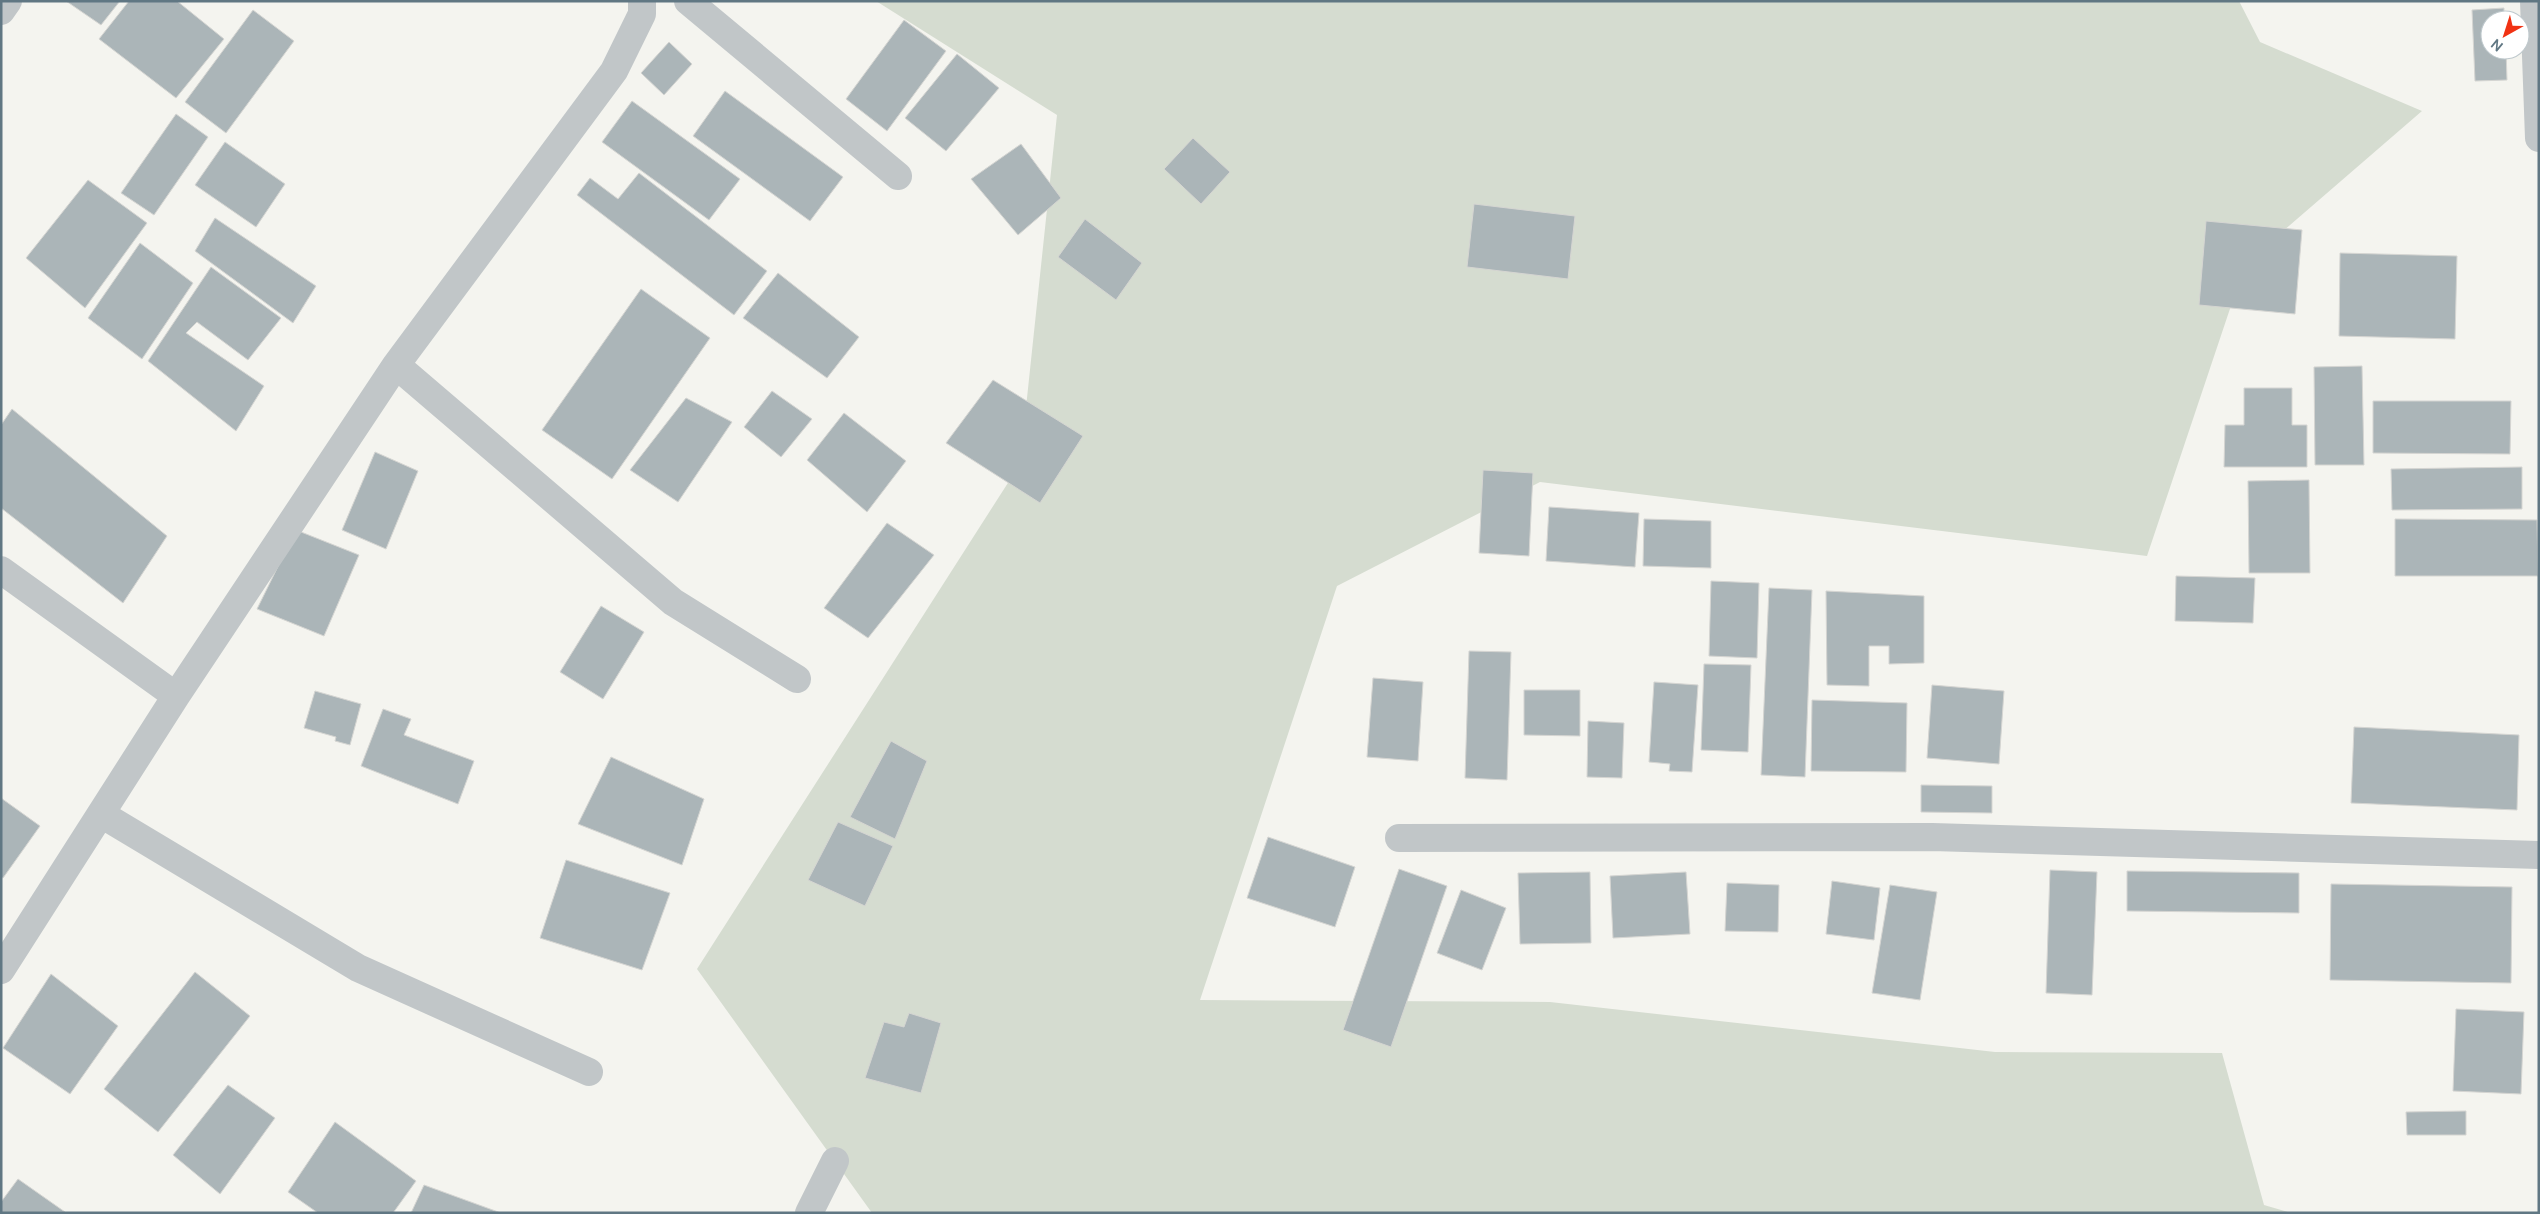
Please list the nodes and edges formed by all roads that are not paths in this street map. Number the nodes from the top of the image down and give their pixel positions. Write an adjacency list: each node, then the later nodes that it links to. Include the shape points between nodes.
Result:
1 (8, 1): 5 (street)
2 (642, 1): 8 (street, via 642,14 614,71)
3 (688, 1): 7 (street)
4 (2534, 1): 6 (street)
5 (1, 11)
6 (2539, 138)
7 (898, 176)
8 (396, 365): 10 (street, via 673,602); 11 (street)
9 (1, 570): 11 (street)
10 (797, 679)
11 (176, 696): 12 (street)
12 (102, 814): 15 (street); 16 (street, via 358,968)
13 (1399, 838): 14 (street, via 1932,837)
14 (2539, 855)
15 (1, 970)
16 (589, 1072)
17 (835, 1161): 18 (street)
18 (809, 1213)

